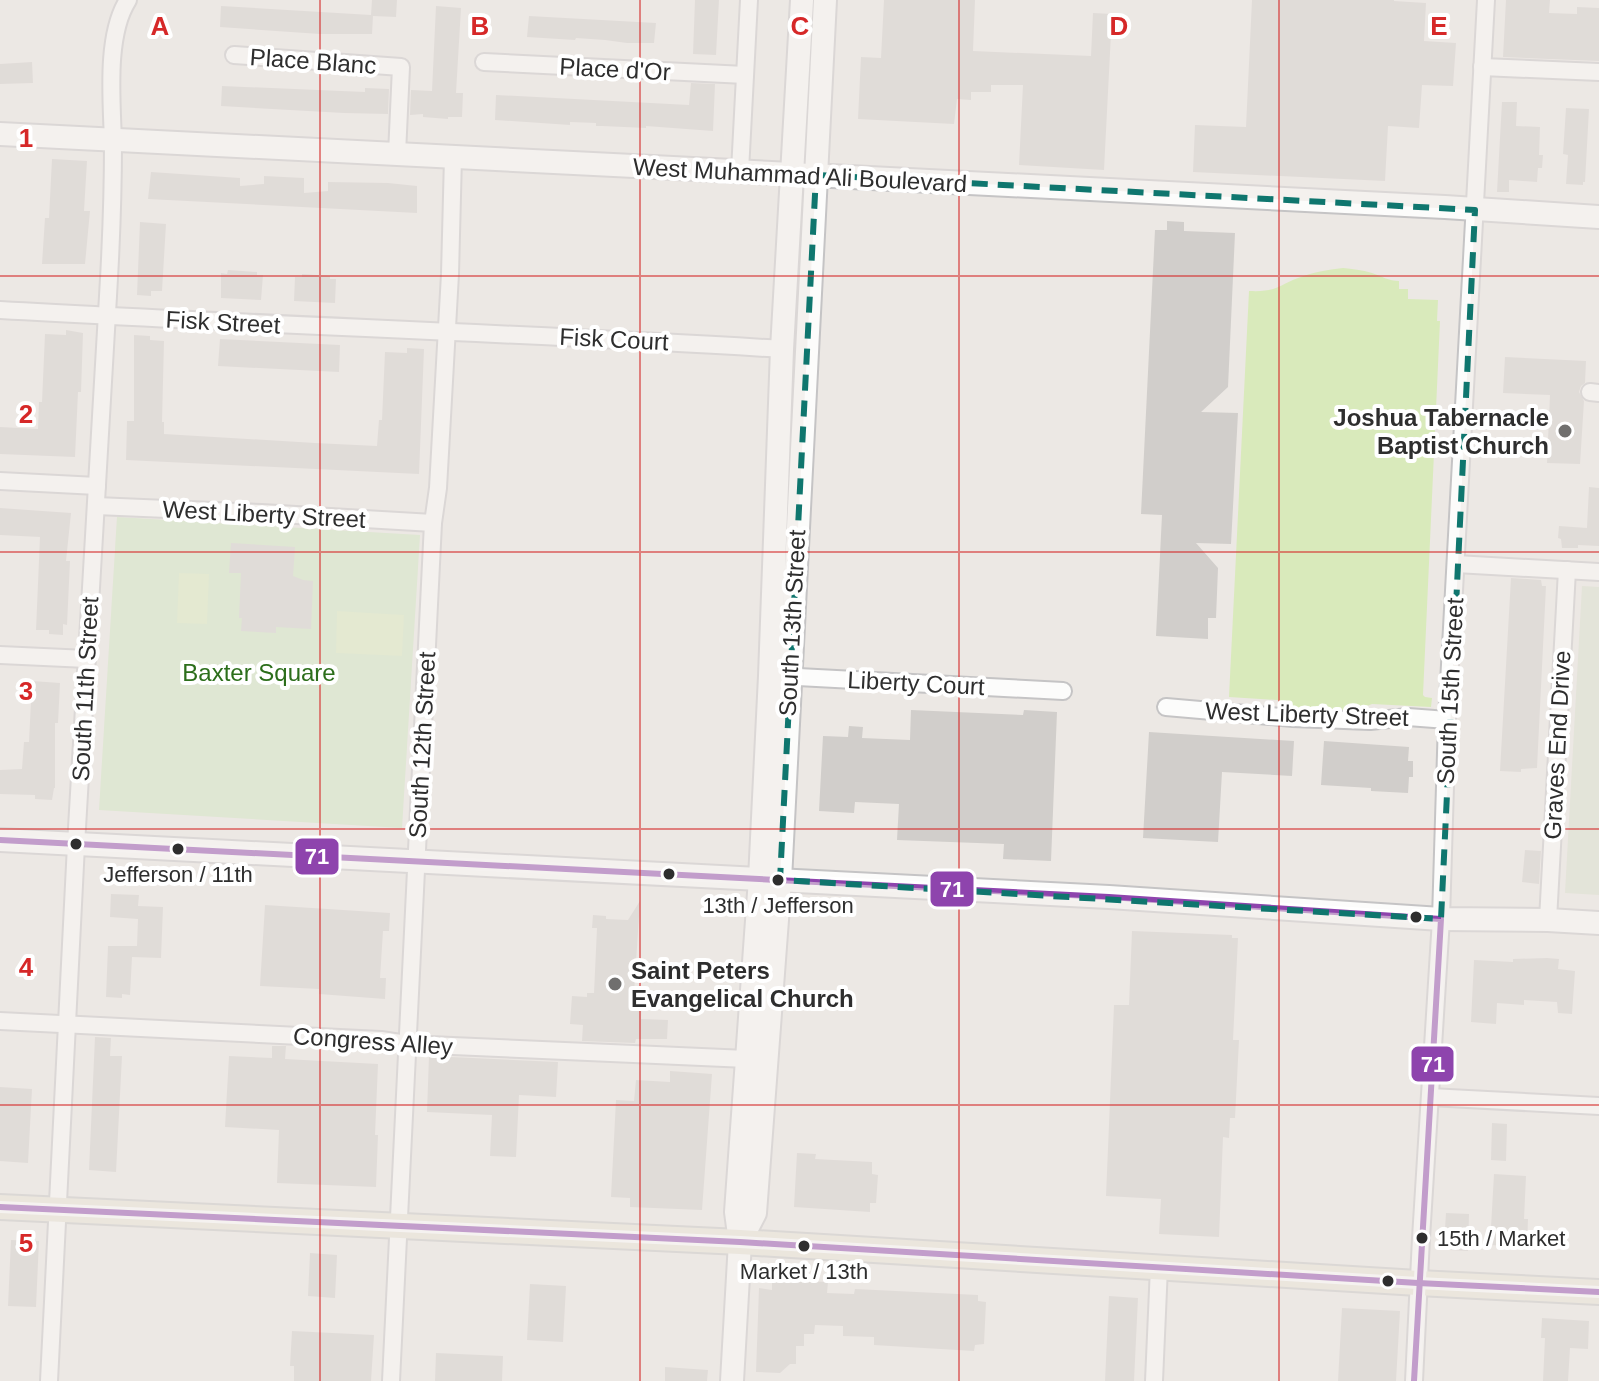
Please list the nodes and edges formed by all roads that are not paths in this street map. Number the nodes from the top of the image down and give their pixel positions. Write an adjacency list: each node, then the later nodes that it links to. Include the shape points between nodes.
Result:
1 (128, 0): 12 (street, South 11th Street, via 116,28)
2 (749, 0): 10 (street)
3 (802, 0): 16 (street, South 13th Street)
4 (825, 0): 17 (street, South 13th Street)
5 (1486, 0): 8 (street, South 15th Street)
6 (234, 55): 13 (street, Place Blanc, via 401,67)
7 (484, 62): 10 (street, Place d'Or)
8 (1482, 67): 9 (street); 18 (street, South 15th Street)
9 (1599, 72)
10 (745, 75): 15 (street)
11 (0, 134): 12 (street, West Muhammad Ali Boulevard)
12 (113, 139): 13 (street, West Muhammad Ali Boulevard); 21 (street, South 11th Street)
13 (397, 154): 14 (street, West Muhammad Ali Boulevard)
14 (453, 157): 15 (street, West Muhammad Ali Boulevard); 22 (street, South 12th Street)
15 (740, 171): 16 (street, West Muhammad Ali Boulevard)
16 (791, 174): 17 (street, West Muhammad Ali Boulevard); 23 (street, South 13th Street)
17 (816, 175): 18 (street, West Muhammad Ali Boulevard); 33 (street, South 13th Street)
18 (1475, 210): 19 (street, West Muhammad Ali Boulevard); 28 (street, South 15th Street)
19 (1599, 217)
20 (0, 310): 21 (street, Fisk Street)
21 (106, 316): 22 (street, Fisk Street); 25 (street, South 11th Street)
22 (447, 332): 23 (street, Fisk Court); 27 (street, South 12th Street)
23 (782, 349): 33 (street, South 13th Street)
24 (0, 481): 25 (street)
25 (97, 486): 26 (street, South 11th Street)
26 (96, 506): 27 (street, West Liberty Street); 32 (street, South 11th Street)
27 (433, 523): 39 (street, South 12th Street)
28 (1456, 564): 29 (street); 36 (street, South 15th Street)
29 (1567, 570): 30 (street); 42 (street, Graves End Drive)
30 (1599, 572)
31 (0, 655): 32 (street)
32 (87, 659): 38 (street, South 11th Street)
33 (780, 676): 34 (street, Liberty Court); 40 (street, South 13th Street)
34 (1063, 691)
35 (1166, 707): 36 (street, West Liberty Street, via 1355,721)
36 (1447, 720): 41 (street, South 15th Street)
37 (0, 840): 38 (street)
38 (76, 844): 39 (street); 45 (street, South 11th Street)
39 (416, 862): 40 (street); 46 (street, South 12th Street)
40 (770, 880): 41 (street); 47 (street, South 13th Street); 53 (street, South 13th Street, via 755,1213)
41 (1441, 919): 42 (street); 48 (street, South 15th Street)
42 (1548, 920): 43 (street)
43 (1599, 923)
44 (0, 1021): 45 (street, Congress Alley)
45 (67, 1024): 46 (street, Congress Alley); 51 (street, South 11th Street)
46 (407, 1044): 47 (street, Congress Alley); 52 (street, South 12th Street)
47 (747, 1059): 53 (street, South 13th Street, via 736,1212)
48 (1430, 1097): 49 (street); 55 (street, South 15th Street)
49 (1599, 1106)
50 (0, 1207): 51 (main road)
51 (57, 1208): 52 (main road); 57 (street, South 11th Street)
52 (398, 1226): 53 (main road); 58 (street, South 12th Street)
53 (740, 1242): 54 (main road); 59 (street, South 13th Street)
54 (1159, 1267): 55 (main road); 60 (street)
55 (1418, 1283): 56 (main road); 61 (street, South 15th Street)
56 (1599, 1292)
57 (49, 1381)
58 (391, 1381)
59 (732, 1381)
60 (1154, 1381)
61 (1414, 1381)

